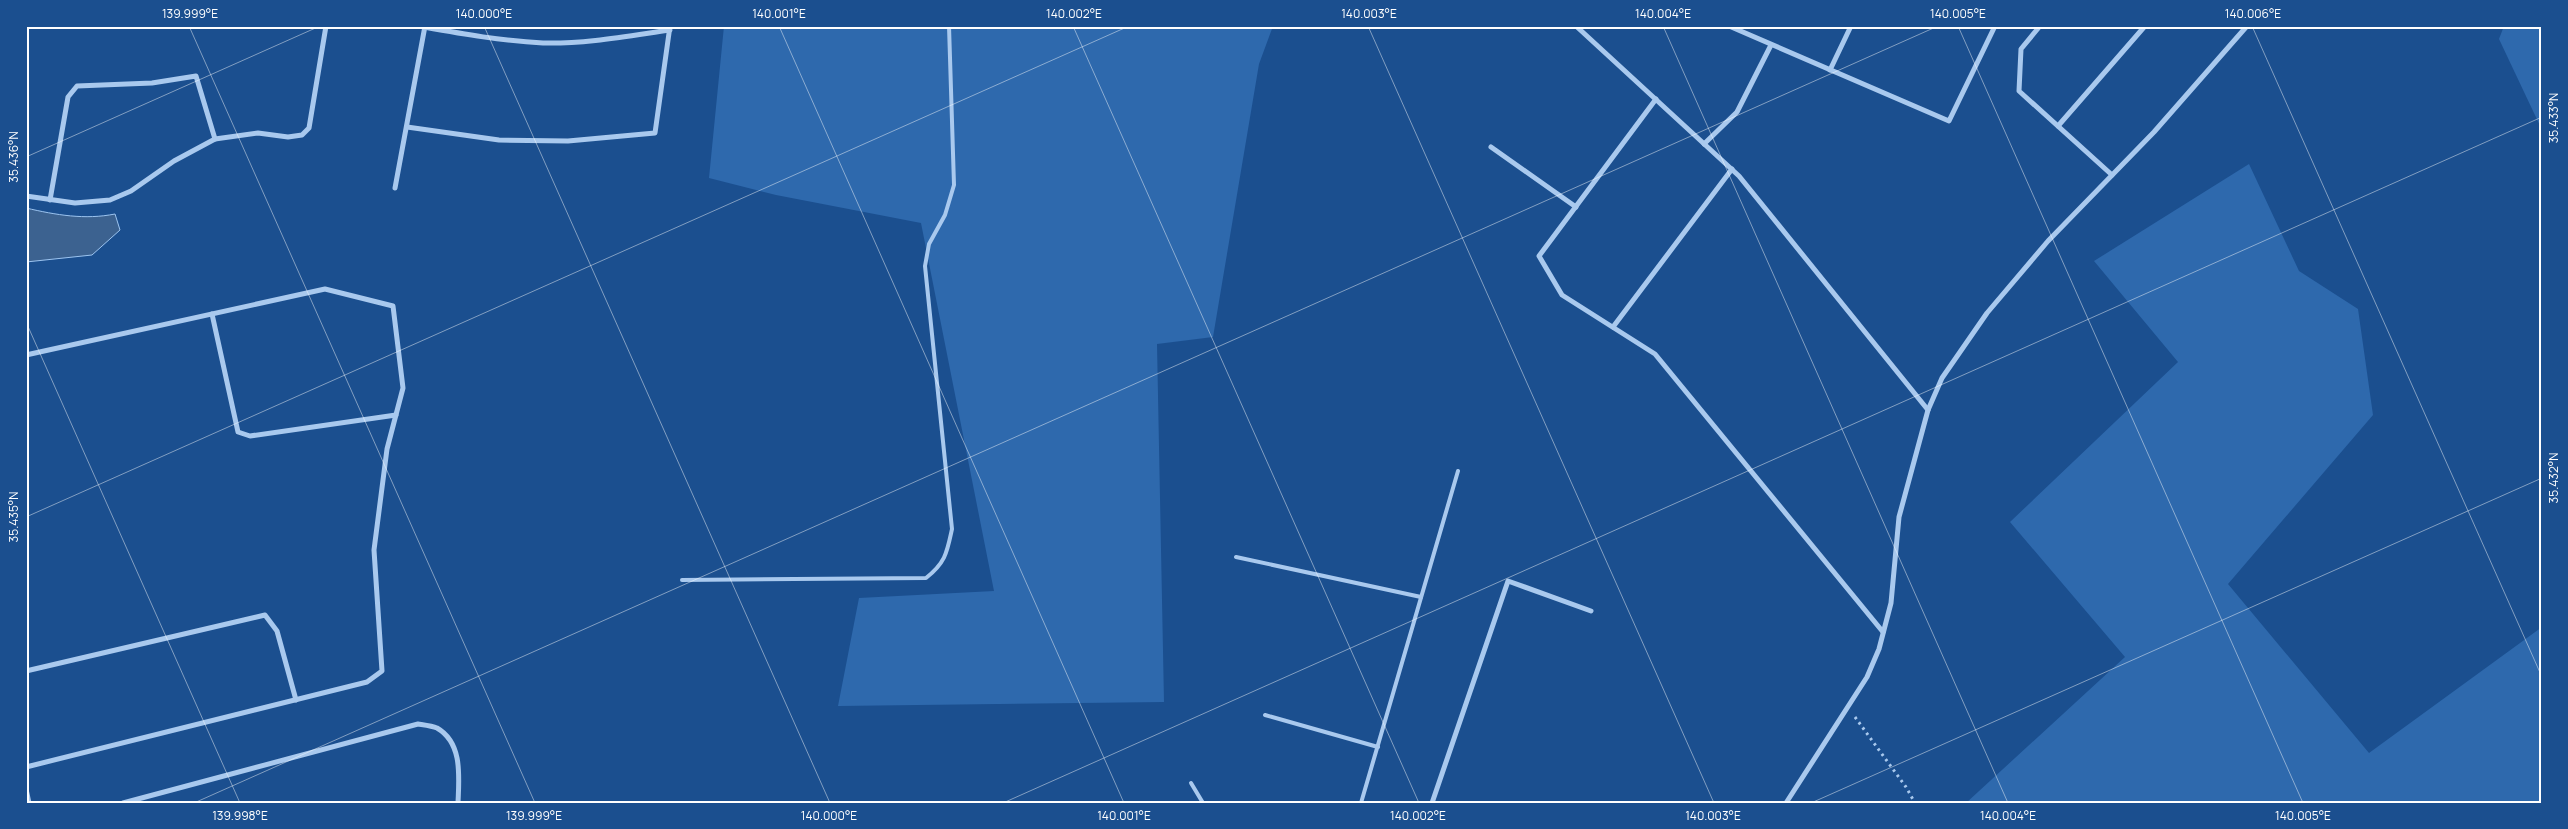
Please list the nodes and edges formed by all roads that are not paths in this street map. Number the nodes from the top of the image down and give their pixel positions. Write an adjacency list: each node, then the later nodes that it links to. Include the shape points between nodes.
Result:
1 (31, 26): 11 (street)
2 (326, 26): 19 (street, via 310,128 302,135 288,137 258,133)
3 (949, 26): 35 (lane, via 954,185 945,215 929,244 925,266 952,529 947,553 939,568 926,578)
4 (1576, 26): 16 (street)
5 (1729, 26): 14 (street)
6 (1851, 26): 15 (street)
7 (1995, 26): 15 (street, via 1949,122)
8 (2040, 26): 17 (street, via 2021,49 2019,91)
9 (2145, 26): 17 (street)
10 (2247, 26): 23 (street, via 2154,132)
11 (26, 27)
12 (424, 27): 13 (street, via 544,43 612,38); 18 (street)
13 (670, 28): 18 (street, via 655,133 568,141 499,140)
14 (1771, 44): 15 (street); 20 (street, via 1737,112)
15 (1830, 70)
16 (1656, 100): 20 (street); 27 (street)
17 (2058, 126): 23 (street)
18 (407, 127): 24 (street)
19 (215, 138): 26 (street, via 174,161 132,191 110,200 75,204); 26 (street, via 196,76 152,83 77,86 68,97)
20 (1704, 144): 22 (street)
21 (1491, 147): 27 (street)
22 (1732, 169): 29 (street); 31 (street)
23 (2112, 174): 31 (street, via 2048,241 1987,313 1942,378)
24 (395, 188)
25 (26, 196): 26 (street)
26 (50, 200)
27 (1576, 207): 29 (street, via 1539,256 1562,295)
28 (212, 314): 30 (street); 32 (street, via 238,432 250,436); 32 (street, via 325,289 393,306 404,388)
29 (1613, 327): 38 (street, via 1655,354)
30 (26, 355)
31 (1928, 410): 38 (street, via 1899,517 1891,603)
32 (396, 415): 40 (street, via 387,449 374,550 382,672 367,682)
33 (1458, 471): 36 (lane)
34 (1236, 557): 36 (lane)
35 (682, 580)
36 (1421, 597): 42 (lane)
37 (1591, 611): 51 (street, via 1508,581)
38 (1883, 632): 52 (street, via 1867,676)
39 (26, 671): 40 (street, via 265,615 277,631)
40 (296, 700): 43 (street)
41 (1265, 715): 42 (lane)
42 (1378, 747): 50 (lane)
43 (26, 767)
44 (1191, 783): 49 (lane)
45 (26, 789): 46 (street)
46 (29, 803)
47 (123, 803): 48 (street, via 418,724 437,728 454,745 459,767)
48 (458, 803)
49 (1203, 803)
50 (1361, 803)
51 (1432, 803)
52 (1786, 803)

